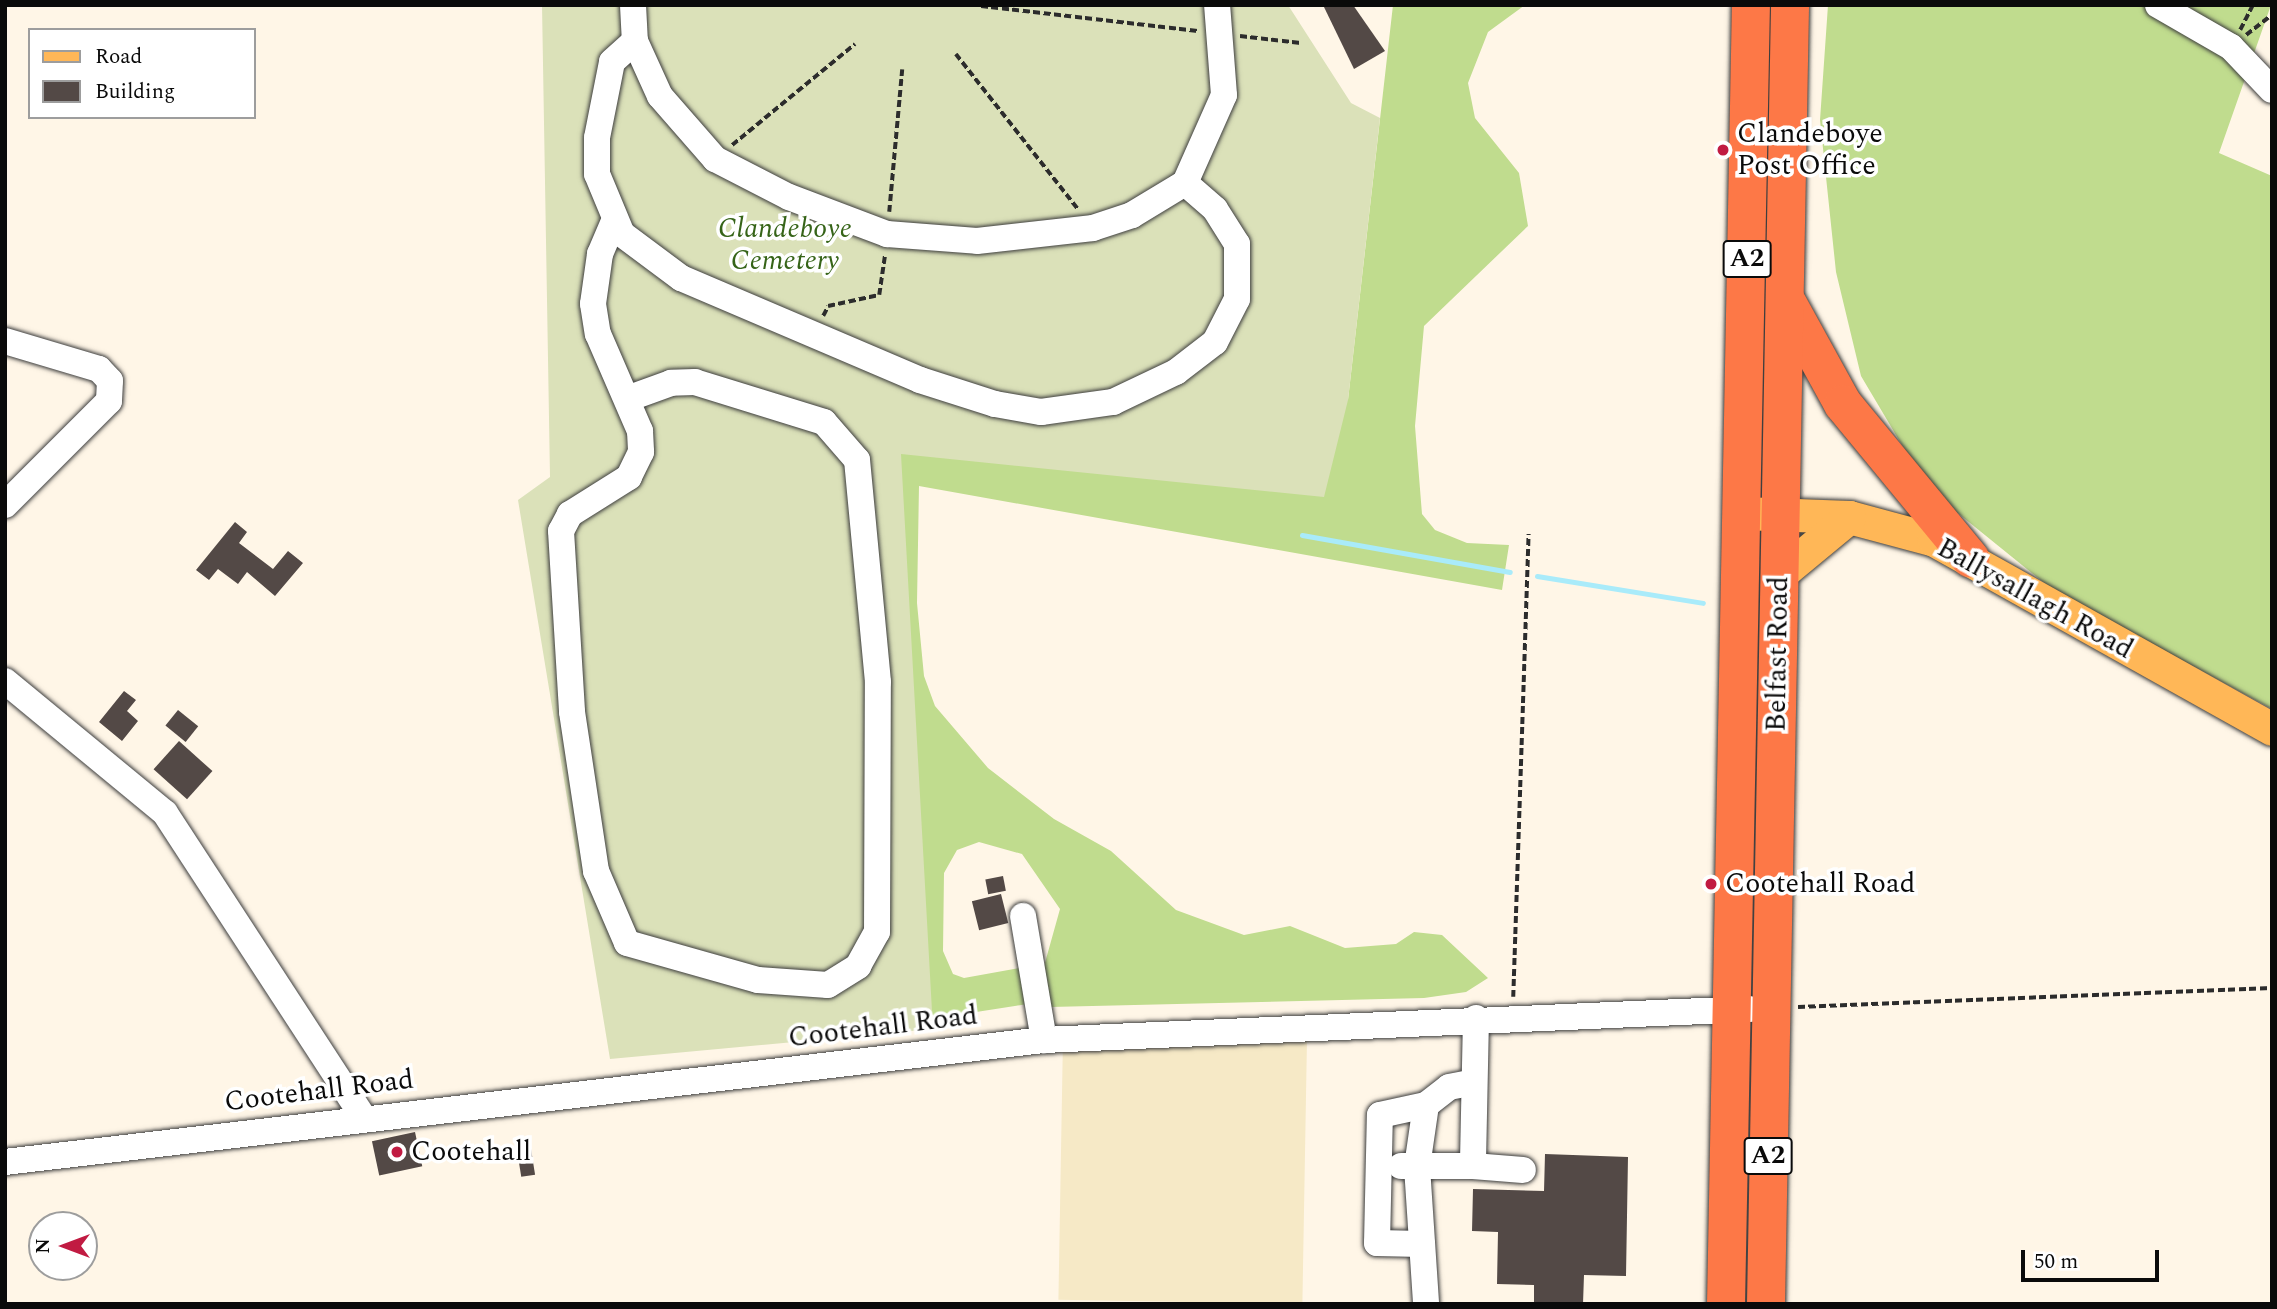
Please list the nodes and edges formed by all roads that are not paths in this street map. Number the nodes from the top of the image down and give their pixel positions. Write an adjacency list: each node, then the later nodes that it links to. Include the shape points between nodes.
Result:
1 (634, 5): 6 (street)
2 (1217, 5): 8 (street, via 1224,34 1224,95)
3 (1751, 5): 15 (highway, Belfast Road / A2)
4 (1790, 5): 10 (highway, Belfast Road / A2)
5 (2158, 5): 7 (street, via 2231,47)
6 (635, 41): 8 (street, via 678,123 715,159 789,197 887,234 977,241 1093,228 1132,215); 9 (street, via 612,62 601,97 597,174)
7 (2272, 90)
8 (1185, 184): 9 (street, via 1215,209 1237,244 1241,272 1232,314 1214,342 1176,372 1113,402 1079,410 995,404 920,380 681,278 643,255)
9 (614, 221): 12 (street, via 600,254 593,304 602,347)
10 (1784, 296): 14 (highway, Belfast Road / A2); 17 (highway, via 1843,404)
11 (5, 341): 13 (street, via 99,369 110,381 109,401)
12 (627, 399): 12 (street, via 671,383 695,382 824,422 857,460 878,682 877,932 858,966 828,985 758,980 627,943 596,871 572,712 561,531 570,513 636,467 640,431)
13 (5, 505)
14 (1780, 511): 15 (main road, Ballysallagh Road); 16 (main road, Ballysallagh Road); 18 (highway, Belfast Road / A2)
15 (1742, 513): 23 (highway, Belfast Road / A2)
16 (1849, 517): 17 (main road, Ballysallagh Road, via 1934,540); 18 (main road)
17 (1970, 558): 20 (main road, Ballysallagh Road)
18 (1779, 575): 22 (highway, Belfast Road / A2)
19 (5, 681): 28 (street, via 165,813)
20 (2272, 729)
21 (1023, 916): 25 (street)
22 (1772, 1007): 23 (street, Cootehall Road); 37 (highway, Belfast Road / A2)
23 (1732, 1010): 24 (street, Cootehall Road); 36 (highway, Belfast Road / A2)
24 (1476, 1018): 25 (street, Cootehall Road); 26 (street)
25 (1044, 1040): 28 (street, Cootehall Road)
26 (1474, 1082): 27 (street, via 1449,1087); 31 (street)
27 (1426, 1105): 30 (street, via 1380,1115); 32 (street)
28 (363, 1117): 29 (street, Cootehall Road)
29 (5, 1162)
30 (1379, 1166): 32 (street); 34 (street, via 1377,1243)
31 (1473, 1166): 32 (street); 33 (street)
32 (1417, 1167): 34 (street)
33 (1523, 1170)
34 (1422, 1244): 35 (street)
35 (1426, 1304)
36 (1726, 1304)
37 (1766, 1304)

